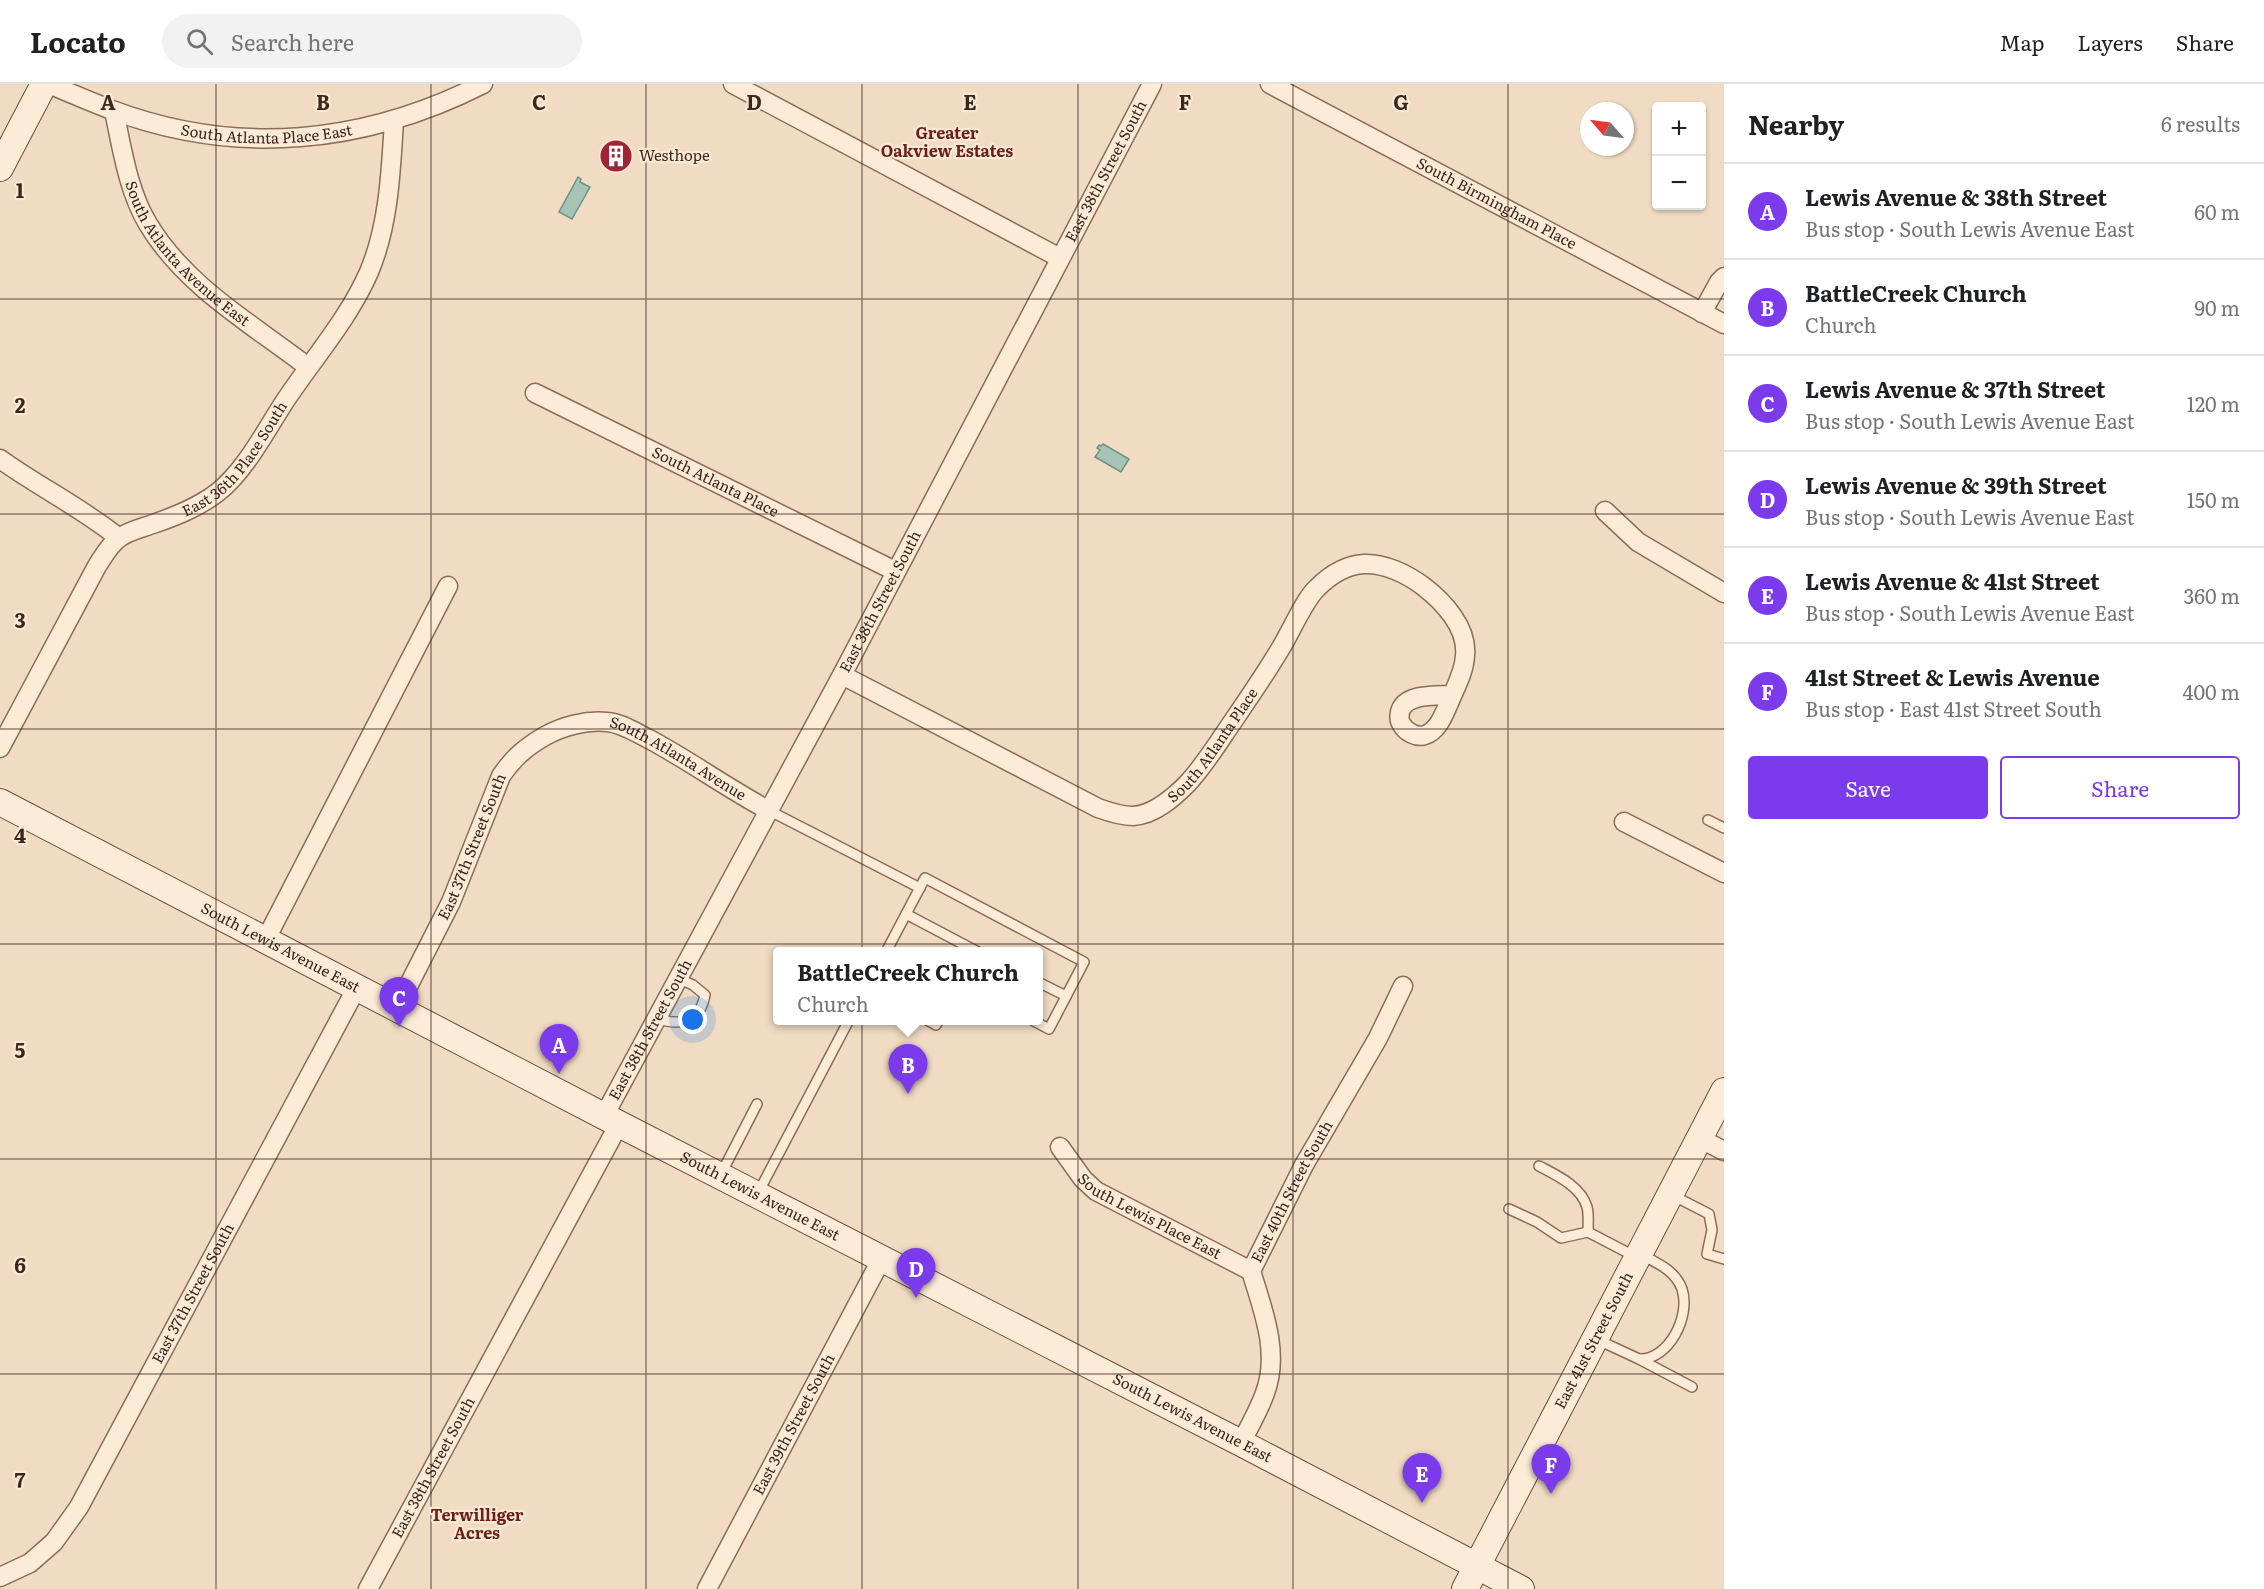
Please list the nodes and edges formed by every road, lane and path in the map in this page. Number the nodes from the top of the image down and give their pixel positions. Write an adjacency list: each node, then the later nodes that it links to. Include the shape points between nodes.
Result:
1 (44, 84): 9 (main road)
2 (49, 84): 7 (street, South Atlanta Place East)
3 (483, 84): 8 (street, South Atlanta Place East, via 454,99)
4 (733, 84): 10 (street)
5 (1152, 84): 10 (street, East 38th Street South)
6 (1270, 84): 12 (street, South Birmingham Place)
7 (114, 111): 8 (street, South Atlanta Place East, via 171,127 242,138 318,136); 14 (street, South Atlanta Avenue East, via 128,175 148,224 211,296)
8 (394, 120): 14 (street, East 36th Place South, via 391,177 379,243 369,272)
9 (0, 168)
10 (1060, 258): 19 (street, East 38th Street South)
11 (1724, 277): 12 (street)
12 (1702, 313): 13 (street, South Birmingham Place)
13 (1724, 324)
14 (308, 367): 18 (street, East 36th Place South, via 251,453 219,492 193,508)
15 (535, 393): 19 (street, South Atlanta Place)
16 (0, 459): 18 (street, via 87,513)
17 (1605, 511): 21 (street, via 1638,542)
18 (119, 538): 25 (street, East 36th Place South, via 97,566)
19 (895, 571): 22 (street, East 38th Street South)
20 (448, 586): 34 (street)
21 (1724, 593)
22 (842, 675): 23 (street, South Atlanta Place, via 1098,808 1134,816 1162,805 1187,784 1267,673 1315,589 1340,570 1364,564 1384,566 1414,579 1452,613 1466,656); 27 (street, East 38th Street South)
23 (1452, 695)
24 (584, 723): 27 (street, South Atlanta Avenue, via 608,722 630,729); 42 (street, East 37th Street South, via 558,729 512,759 501,776 451,902)
25 (0, 748)
26 (0, 802): 34 (main road, South Lewis Avenue East)
27 (768, 810): 32 (lane); 37 (street, East 38th Street South)
28 (1708, 820): 30 (lane)
29 (1624, 822): 31 (street)
30 (1724, 828)
31 (1724, 873)
32 (920, 888): 33 (lane); 41 (lane, via 926,878 1084,962)
33 (906, 915): 35 (lane); 36 (lane)
34 (266, 939): 40 (main road, South Lewis Avenue East)
35 (890, 947)
36 (970, 947)
37 (677, 978): 43 (street, East 38th Street South); 43 (lane, via 705,995 702,1008 690,1021 675,1024)
38 (1043, 984): 41 (lane)
39 (1403, 986): 61 (street, East 40th Street South, via 1378,1038 1304,1165)
40 (357, 987): 42 (main road, South Lewis Avenue East); 67 (street, East 37th Street South, via 79,1507 54,1542 30,1563)
41 (1066, 996): 45 (lane, via 1049,1029)
42 (397, 1008): 48 (main road, South Lewis Avenue East)
43 (656, 1019): 48 (street, East 38th Street South)
44 (846, 1025): 55 (lane)
45 (1041, 1025)
46 (1724, 1091): 49 (main road, East 41st Street South)
47 (757, 1104): 53 (lane)
48 (611, 1120): 53 (main road, South Lewis Avenue East); 68 (street, East 38th Street South)
49 (1699, 1138): 51 (street); 54 (main road, East 41st Street South)
50 (1060, 1147): 61 (street, South Lewis Place East, via 1096,1191)
51 (1724, 1151)
52 (1539, 1166): 57 (lane, via 1563,1178 1579,1192 1587,1206)
53 (720, 1176): 55 (main road, South Lewis Avenue East)
54 (1670, 1194): 58 (main road, East 41st Street South); 60 (lane, via 1709,1214 1712,1230 1707,1254)
55 (757, 1195): 59 (main road, South Lewis Avenue East)
56 (1509, 1209): 57 (lane, via 1561,1238)
57 (1588, 1232): 58 (lane)
58 (1639, 1256): 62 (main road, East 41st Street South); 63 (lane, via 1666,1268 1682,1288 1685,1304 1684,1316 1668,1343 1659,1353)
59 (881, 1260): 65 (main road, South Lewis Avenue East); 69 (street, East 39th Street South)
60 (1724, 1260)
61 (1251, 1272): 65 (street, East 40th Street South, via 1269,1337 1270,1373 1266,1393)
62 (1596, 1339): 63 (lane); 66 (main road, East 41st Street South)
63 (1639, 1359): 64 (lane)
64 (1692, 1387)
65 (1241, 1443): 66 (main road, South Lewis Avenue East)
66 (1478, 1565): 70 (main road, East 41st Street South); 71 (main road, South Lewis Avenue East)
67 (0, 1576)
68 (368, 1589)
69 (707, 1589)
70 (1465, 1589)
71 (1521, 1589)

